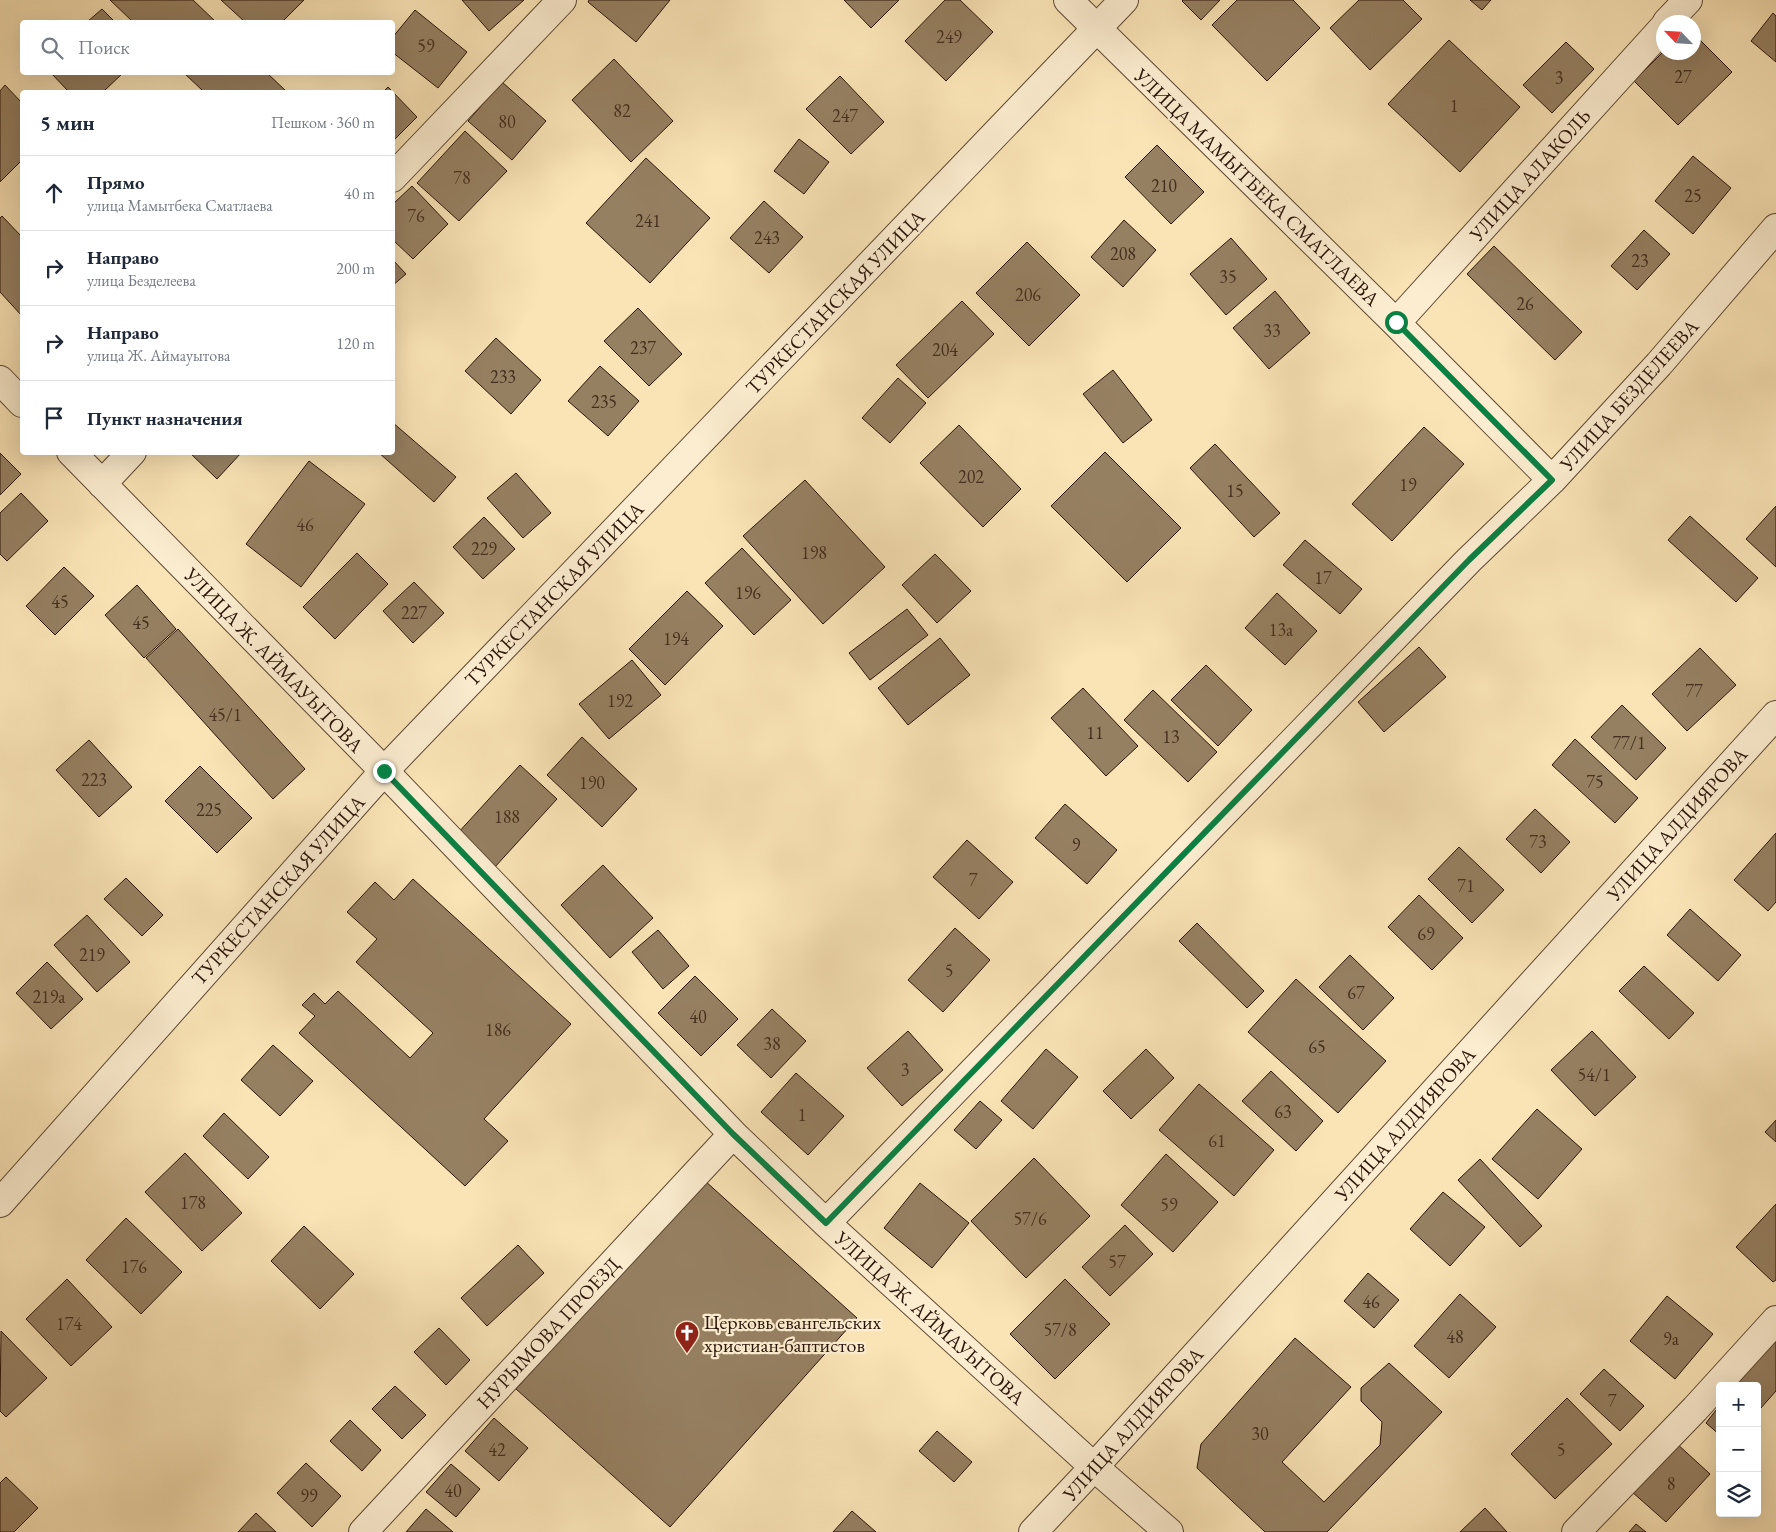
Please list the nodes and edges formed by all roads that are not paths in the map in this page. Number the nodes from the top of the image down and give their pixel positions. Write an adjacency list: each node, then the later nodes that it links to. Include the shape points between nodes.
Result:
1 (562, 0): 8 (street)
2 (1068, 0): 6 (street, УЛИЦА МАМЫТБЕКА СМАТЛАЕВА)
3 (1124, 0): 6 (street, ТУРКЕСТАНСКАЯ УЛИЦА)
4 (1688, 0): 5 (street)
5 (1674, 15)
6 (1097, 29): 10 (street, УЛИЦА МАМЫТБЕКА СМАТЛАЕВА); 18 (street, ТУРКЕСТАНСКАЯ УЛИЦА)
7 (1656, 36): 10 (street, УЛИЦА АЛАКОЛЬ)
8 (395, 175)
9 (1776, 228): 15 (street, УЛИЦА БЕЗДЕЛЕЕВА, via 1659,364)
10 (1396, 322): 15 (street, УЛИЦА МАМЫТБЕКА СМАТЛАЕВА)
11 (0, 380): 12 (street)
12 (20, 401)
13 (74, 455): 16 (street, УЛИЦА Ж. АЙМАУЫТОВА)
14 (129, 455): 16 (street)
15 (1552, 480): 21 (street, УЛИЦА БЕЗДЕЛЕЕВА, via 1469,560)
16 (102, 484): 18 (street, УЛИЦА Ж. АЙМАУЫТОВА)
17 (1776, 715): 23 (street, УЛИЦА АЛДИЯРОВА)
18 (384, 771): 19 (street, УЛИЦА Ж. АЙМАУЫТОВА); 20 (street, ТУРКЕСТАНСКАЯ УЛИЦА)
19 (733, 1134): 21 (street, УЛИЦА Ж. АЙМАУЫТОВА); 24 (street, НУРЫМОВА ПРОЕЗД)
20 (0, 1203)
21 (826, 1223): 23 (street, УЛИЦА Ж. АЙМАУЫТОВА)
22 (1776, 1320): 27 (street)
23 (1094, 1467): 25 (street, УЛИЦА АЛДИЯРОВА); 26 (street, УЛИЦА Ж. АЙМАУЫТОВА)
24 (363, 1532)
25 (1033, 1532)
26 (1169, 1532)
27 (1576, 1532)

